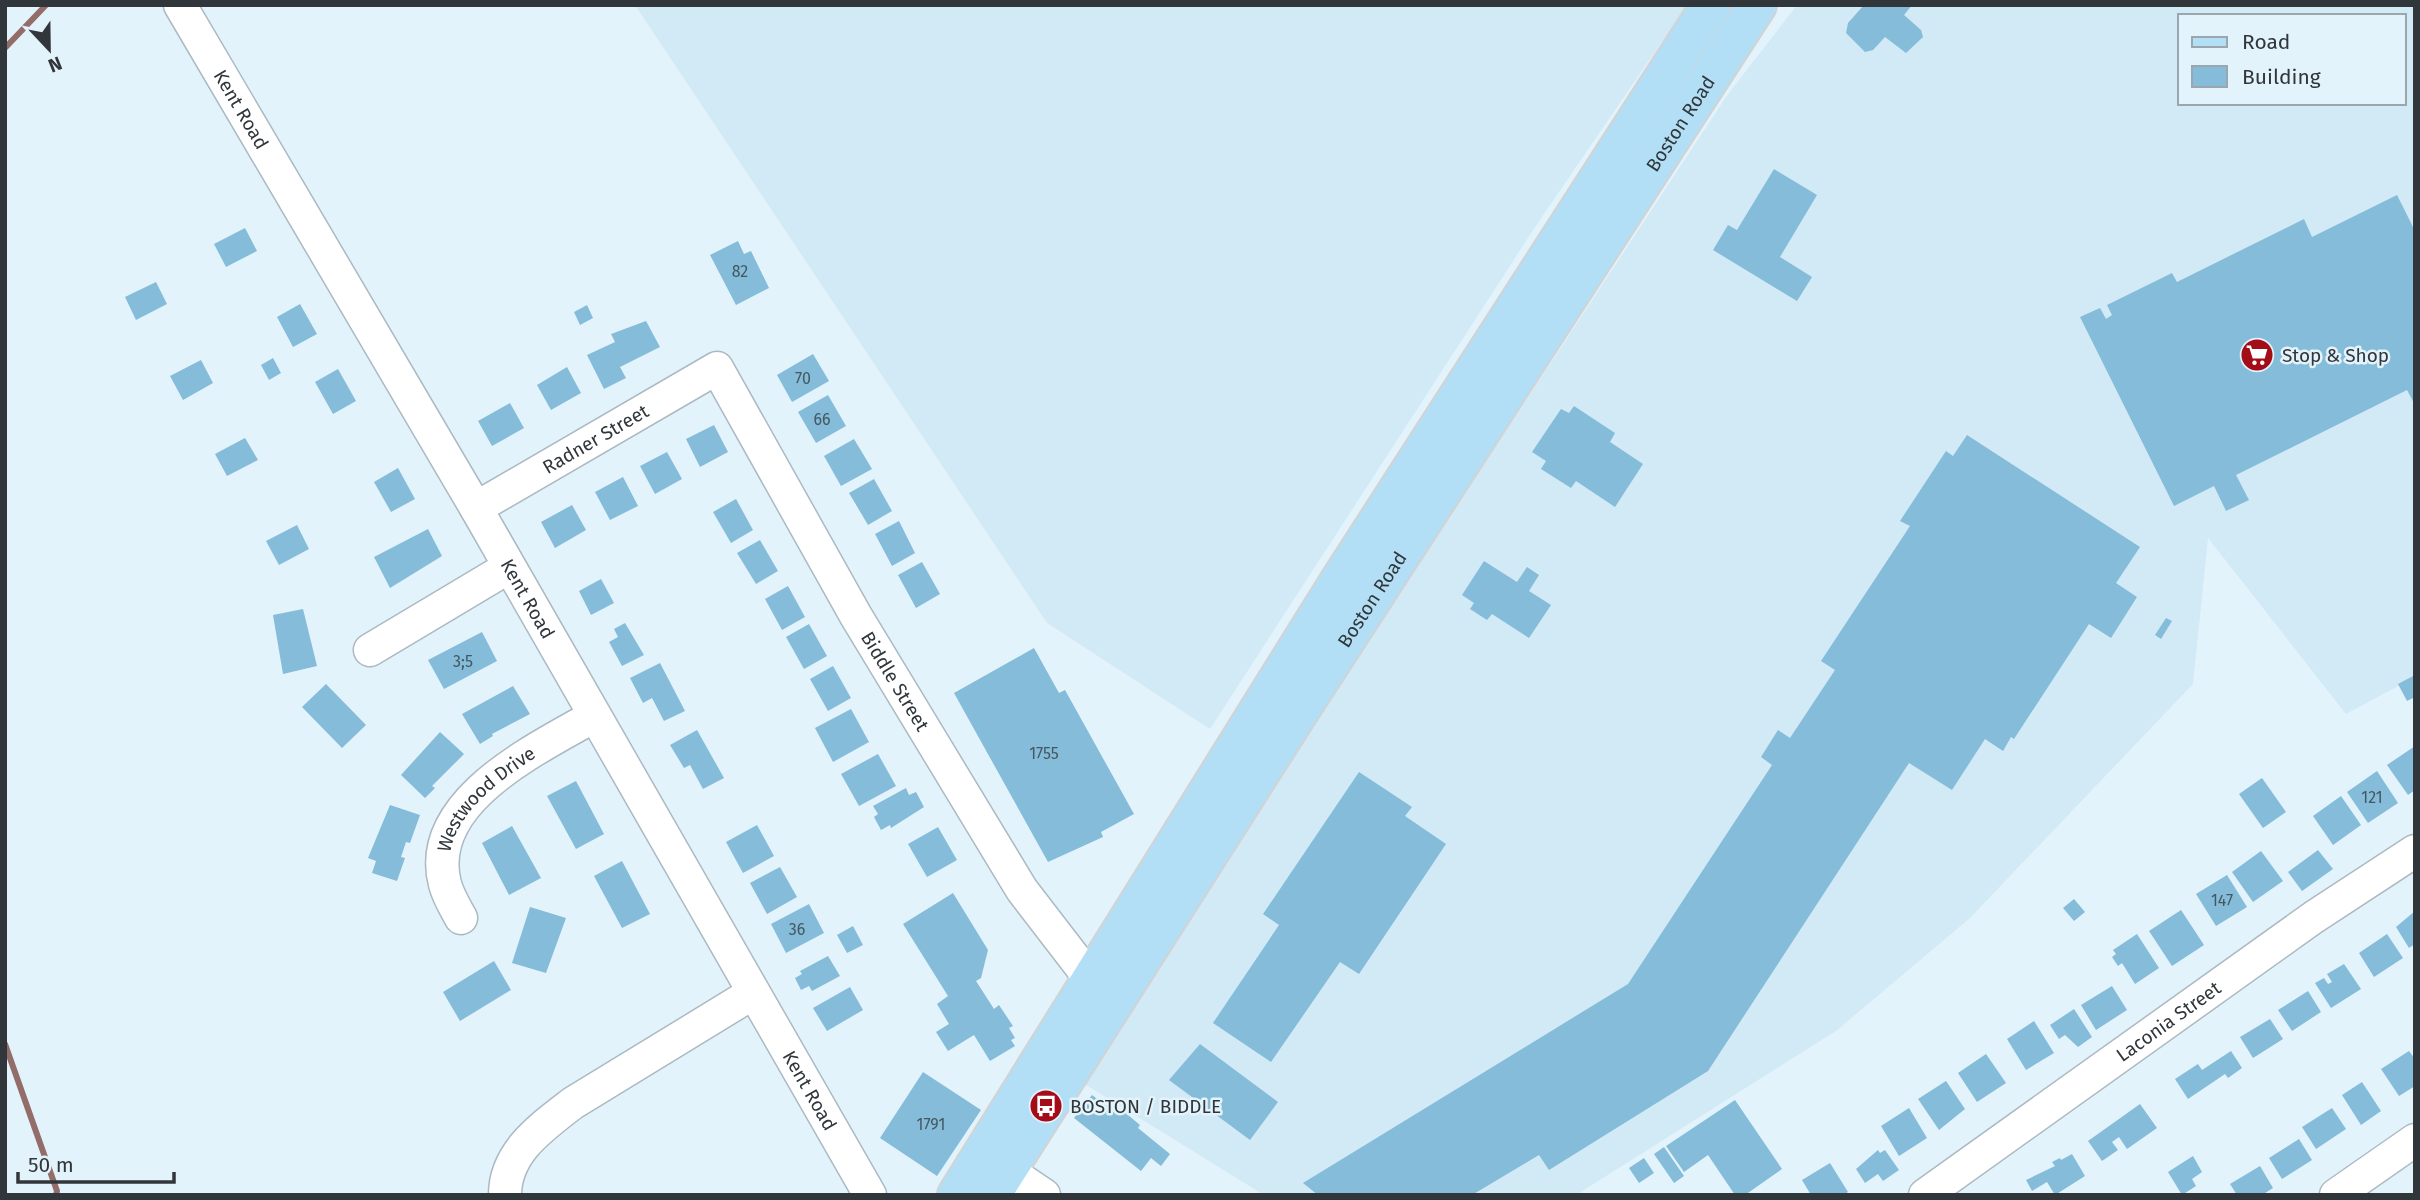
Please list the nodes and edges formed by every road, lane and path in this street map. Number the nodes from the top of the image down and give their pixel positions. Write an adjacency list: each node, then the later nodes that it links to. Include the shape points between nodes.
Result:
1 (180, 5): 5 (street, Kent Road)
2 (1711, 5): 11 (main road, Boston Road, via 1339,582)
3 (1757, 5): 14 (main road, Boston Road)
4 (717, 368): 5 (street, Radner Street); 11 (street, Biddle Street, via 856,616 1008,867)
5 (476, 508): 6 (street, Kent Road)
6 (509, 567): 7 (street); 8 (street, Kent Road)
7 (370, 650)
8 (594, 716): 10 (street, Westwood Drive, via 500,772 464,808 449,838 442,870); 12 (street, Kent Road)
9 (2415, 851): 19 (street, Laconia Street, via 2303,925)
10 (461, 918)
11 (1092, 981): 17 (main road, Boston Road)
12 (753, 993): 15 (street, via 549,1122 522,1145 505,1179); 16 (street, Kent Road)
13 (2415, 1140): 20 (street)
14 (999, 1182): 18 (street)
15 (505, 1195)
16 (870, 1195)
17 (957, 1195)
18 (1044, 1195)
19 (1924, 1195)
20 (2336, 1195)

